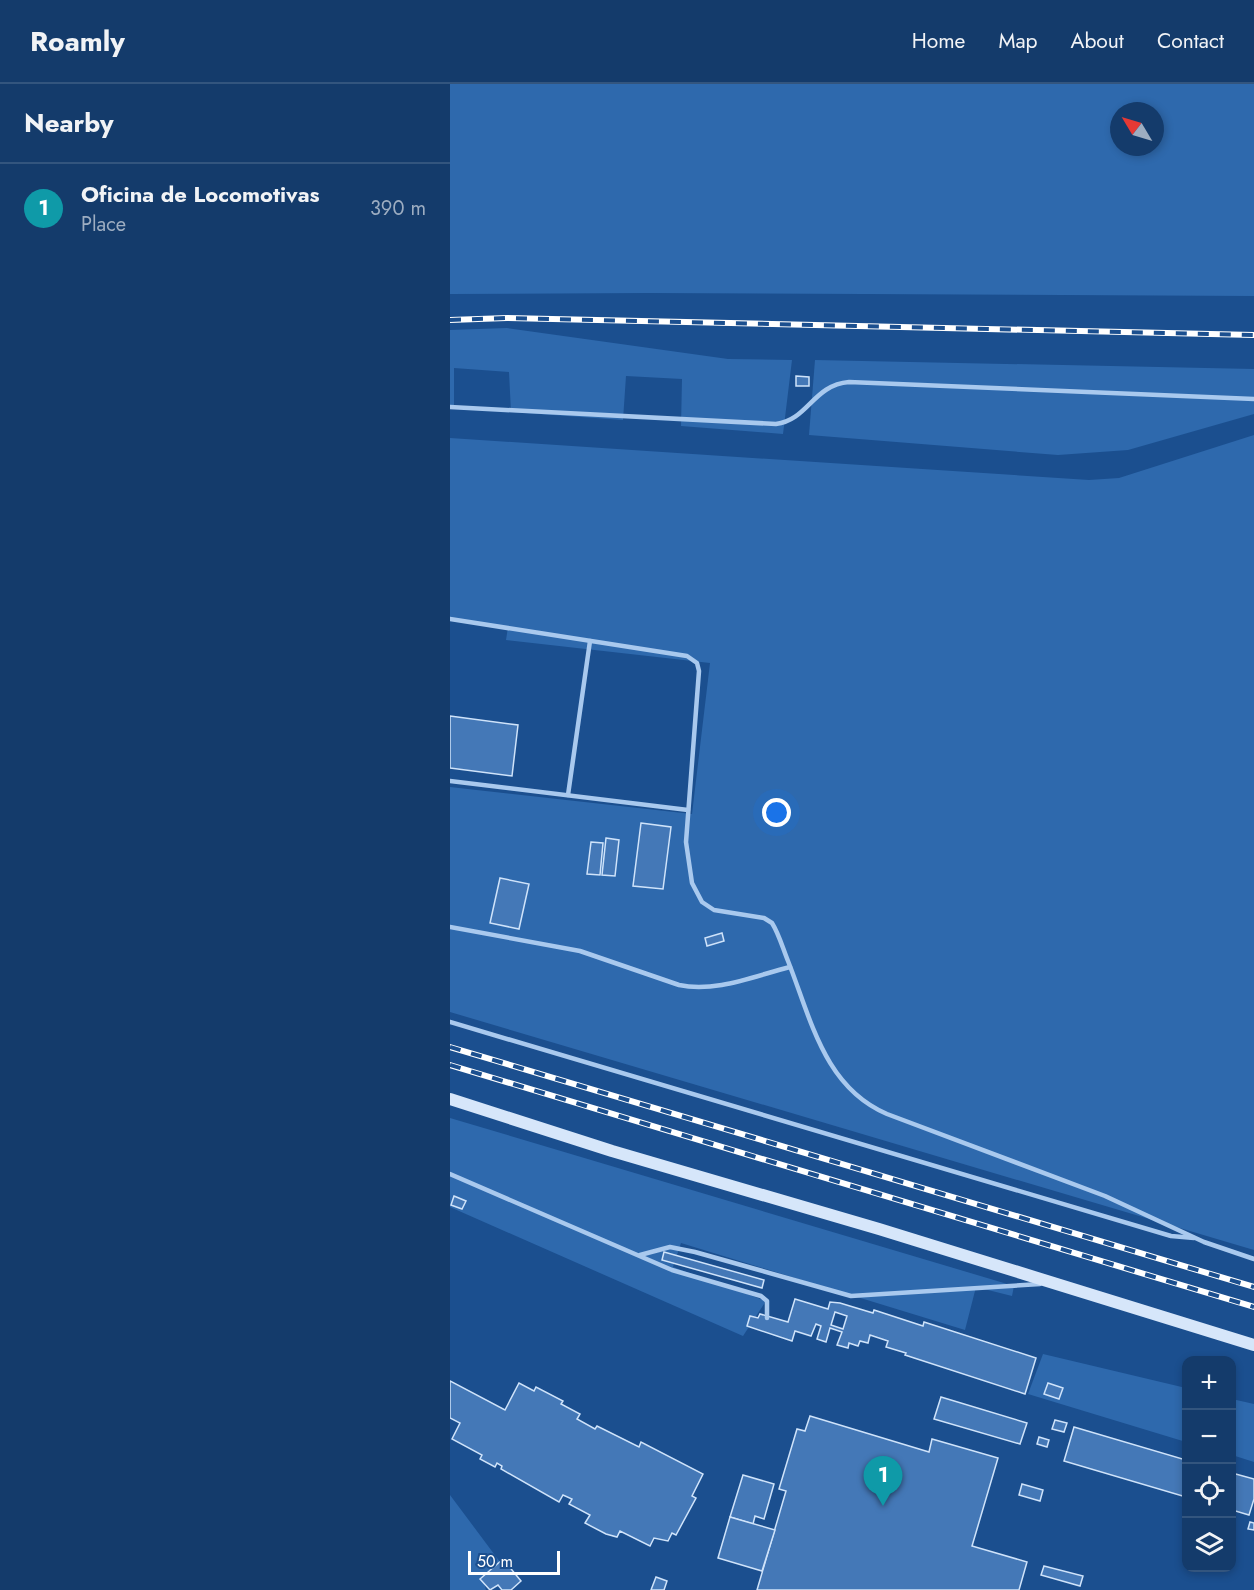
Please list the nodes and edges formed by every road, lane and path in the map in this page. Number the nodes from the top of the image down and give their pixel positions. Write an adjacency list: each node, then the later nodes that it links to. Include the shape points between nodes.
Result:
1 (1254, 399): 2 (lane, via 849,381 825,389 796,417 776,424)
2 (450, 407)
3 (450, 619): 4 (lane)
4 (590, 641): 6 (lane); 7 (lane, via 687,656 697,663)
5 (450, 781): 6 (lane)
6 (568, 795): 7 (lane)
7 (688, 810): 9 (lane, via 686,857 697,896 720,913 772,923)
8 (450, 927): 9 (lane, via 580,951 694,987 717,986)
9 (790, 967): 13 (lane, via 830,1066 862,1101 887,1114 1116,1200)
10 (450, 1022): 13 (lane, via 1159,1233)
11 (450, 1099): 16 (street)
12 (450, 1174): 14 (lane)
13 (1194, 1238): 15 (lane)
14 (640, 1255): 16 (lane, via 670,1247 851,1296); 17 (lane, via 672,1270 760,1296 767,1301)
15 (1254, 1259)
16 (1050, 1283): 18 (street)
17 (767, 1318)
18 (1254, 1345)

